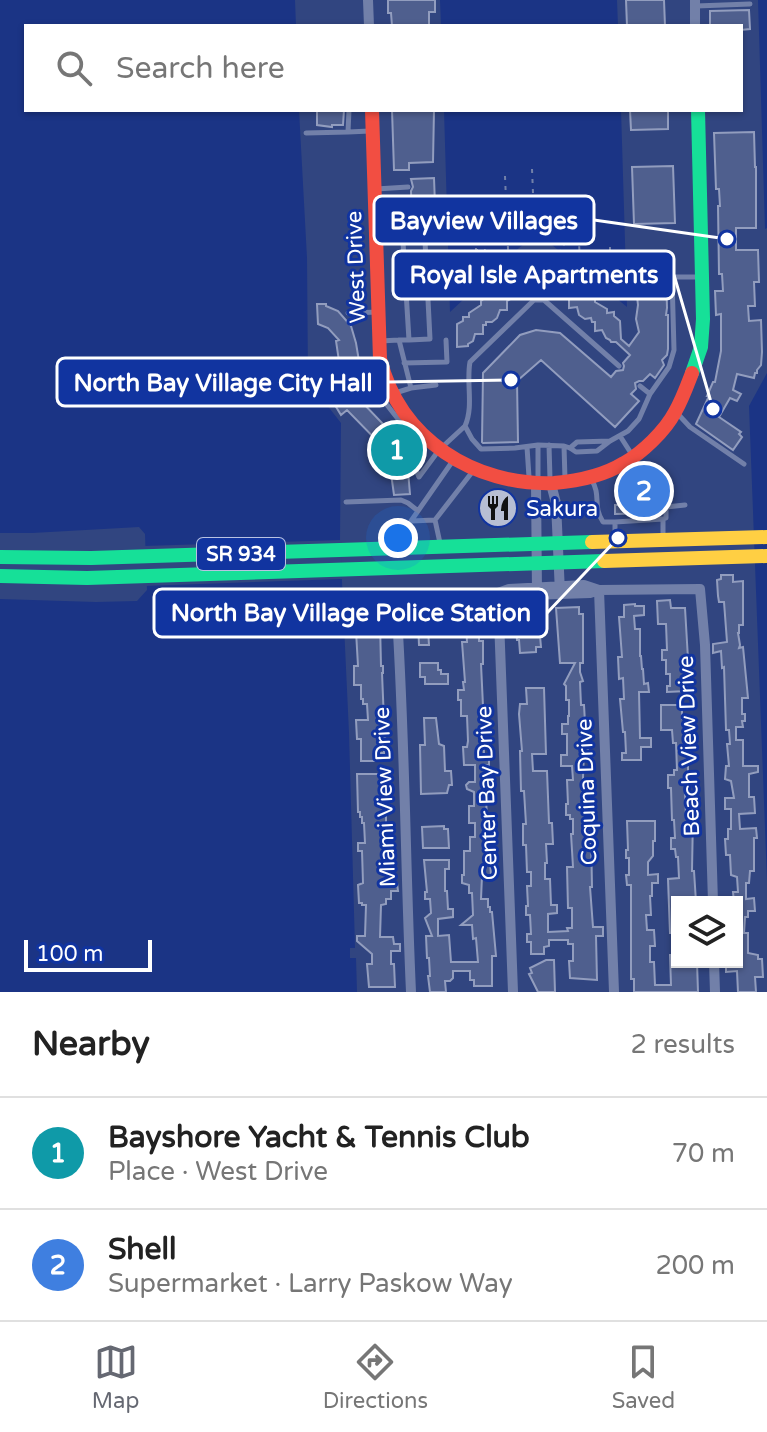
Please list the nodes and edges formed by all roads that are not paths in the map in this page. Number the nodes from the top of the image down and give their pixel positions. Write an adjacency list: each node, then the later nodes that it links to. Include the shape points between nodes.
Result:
1 (368, 0): 4 (street)
2 (695, 3): 3 (lane); 5 (street)
3 (750, 4)
4 (369, 24)
5 (695, 24)
6 (349, 112): 10 (lane)
7 (372, 112): 9 (main road, West Drive)
8 (698, 112): 16 (main road)
9 (373, 131): 10 (lane); 13 (main road, West Drive)
10 (348, 132): 11 (lane)
11 (306, 133)
12 (408, 187): 13 (lane)
13 (375, 189): 14 (main road, West Drive)
14 (376, 225): 15 (lane); 17 (main road, West Drive)
15 (409, 225)
16 (702, 277): 30 (lane, via 672,277 674,350); 31 (main road, via 702,343)
17 (380, 312): 18 (lane); 22 (main road, West Drive)
18 (348, 313)
19 (399, 340): 20 (lane); 22 (lane); 23 (lane)
20 (409, 340): 20 (lane, via 403,242 425,241 430,339)
21 (446, 340): 23 (lane, via 447,362)
22 (379, 341): 28 (main road, West Drive)
23 (404, 363): 29 (lane)
24 (619, 366): 32 (lane, via 544,300 534,300 470,362)
25 (436, 385): 29 (lane)
26 (368, 386): 28 (lane)
27 (640, 386): 30 (lane)
28 (391, 387): 29 (lane); 39 (main road, West Drive, via 405,412); 39 (lane, via 380,396 420,447 413,461 419,477)
29 (411, 388)
30 (650, 394): 33 (lane, via 639,419)
31 (676, 412): 40 (main road, West Drive); 42 (lane)
32 (465, 426): 37 (lane, via 481,449); 39 (lane)
33 (620, 436): 34 (lane); 40 (lane)
34 (610, 441): 38 (lane); 38 (lane, via 597,451)
35 (538, 445): 36 (lane); 37 (lane); 46 (lane, via 539,477)
36 (549, 445): 38 (lane); 46 (lane)
37 (527, 447): 46 (lane, via 529,477)
38 (567, 447): 46 (lane)
39 (439, 450): 41 (main road, West Drive)
40 (633, 457): 44 (lane); 45 (main road, West Drive)
41 (453, 460): 43 (main road, West Drive); 49 (lane)
42 (744, 464)
43 (478, 472): 46 (main road, West Drive, via 511,483); 51 (lane)
44 (645, 475)
45 (590, 479): 46 (main road, West Drive); 52 (lane, via 597,489 597,513 603,522)
46 (550, 483): 57 (street); 58 (street)
47 (346, 502): 49 (lane, via 401,500)
48 (685, 505): 50 (lane, via 666,507)
49 (418, 511): 51 (lane, via 411,521)
50 (663, 519): 52 (lane); 55 (lane)
51 (435, 520): 59 (lane)
52 (615, 522): 56 (lane)
53 (767, 537): 54 (main road, SR 934)
54 (742, 538): 55 (main road, SR 934); 60 (lane)
55 (662, 541): 56 (main road, SR 934)
56 (615, 543): 57 (main road, SR 934)
57 (558, 544): 58 (main road, SR 934); 63 (street)
58 (535, 545): 59 (main road, SR 934); 64 (street)
59 (441, 548): 62 (main road, SR 934)
60 (745, 556): 61 (main road, SR 934); 63 (main road, SR 934)
61 (767, 556)
62 (0, 557)
63 (558, 562): 64 (main road, SR 934); 66 (street)
64 (536, 563): 65 (main road, SR 934); 68 (street)
65 (0, 576)
66 (560, 590): 67 (street); 68 (street)
67 (599, 590): 70 (street, Beach View Drive, via 700,589); 74 (street, Coquina Drive)
68 (537, 591): 69 (street)
69 (498, 593): 72 (street, Miami View Drive, via 396,600); 73 (street, Center Bay Drive)
70 (713, 896)
71 (714, 968): 75 (street)
72 (411, 992)
73 (513, 992)
74 (614, 992)
75 (715, 992)

